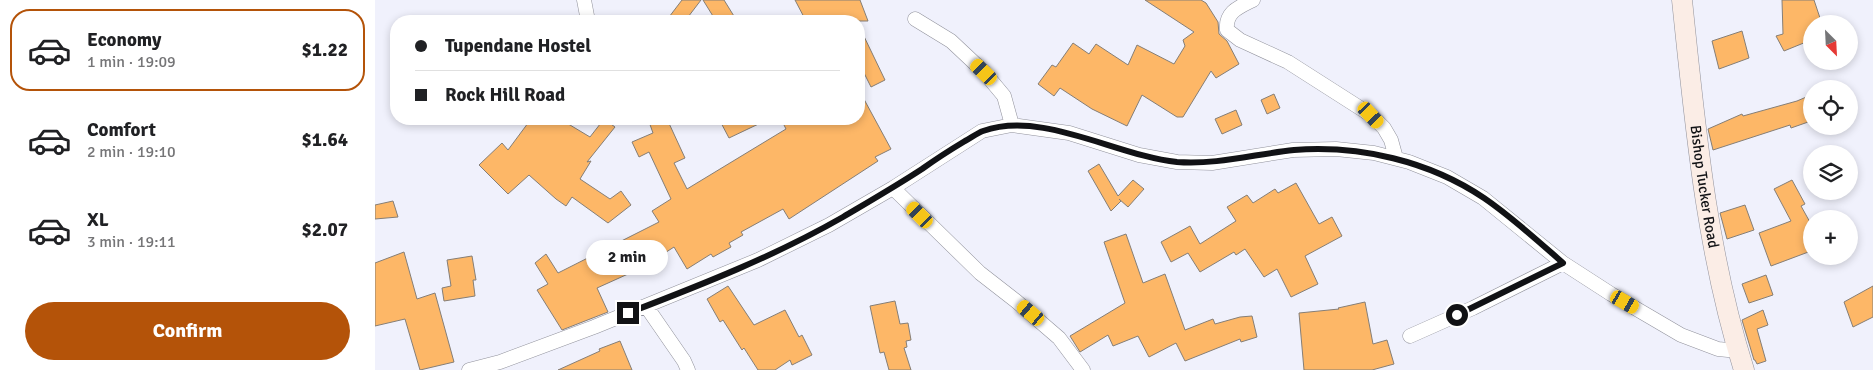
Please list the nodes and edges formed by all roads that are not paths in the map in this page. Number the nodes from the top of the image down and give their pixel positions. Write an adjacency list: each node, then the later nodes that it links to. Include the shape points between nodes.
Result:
1 (584, 0): 4 (street)
2 (1253, 0): 7 (street, via 1229,16 1227,30 1240,40 1288,62 1371,115 1391,140)
3 (1682, 0): 12 (main road, Bishop Tucker Road, via 1695,124 1714,253)
4 (587, 15)
5 (915, 19): 6 (street, via 951,41 984,72 1003,96)
6 (1012, 124): 7 (street, via 1069,133 1139,155 1177,162 1212,162 1293,150 1336,149); 8 (street, via 981,131)
7 (1396, 158): 9 (street, via 1447,178 1483,198)
8 (893, 188): 10 (street, via 829,225 758,260); 15 (street, via 980,273 1059,338)
9 (1563, 263): 11 (street); 12 (street, via 1681,335)
10 (646, 306): 13 (street, via 500,362); 14 (street)
11 (1409, 336)
12 (1741, 361)
13 (469, 370)
14 (688, 370)
15 (1083, 370)

